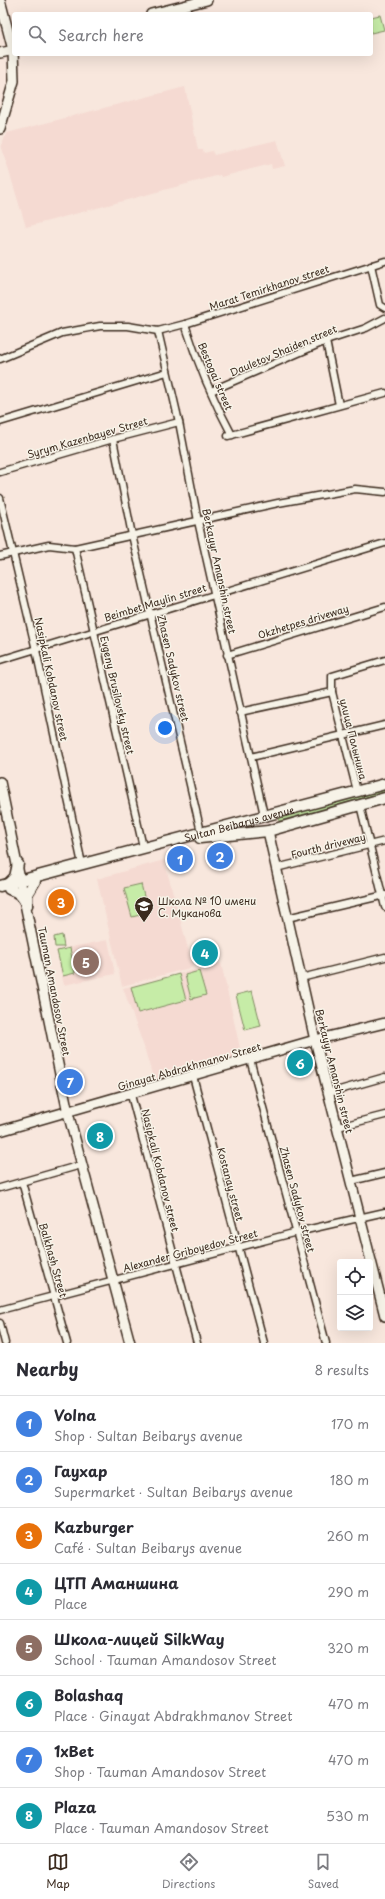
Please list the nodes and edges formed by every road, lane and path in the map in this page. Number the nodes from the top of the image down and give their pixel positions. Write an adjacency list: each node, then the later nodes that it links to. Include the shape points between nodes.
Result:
1 (0, 0): 4 (street)
2 (208, 0): 3 (street)
3 (159, 12)
4 (12, 46)
5 (12, 50): 6 (street)
6 (0, 53)
7 (13, 56): 8 (street, via 14,81)
8 (0, 129)
9 (385, 261): 10 (street, Marat Temirkhanov street)
10 (371, 265): 11 (street, via 380,305); 13 (street, Marat Temirkhanov street)
11 (385, 308)
12 (385, 318): 15 (street, Dauletov Shaiden street, via 366,328)
13 (185, 324): 14 (street, Marat Temirkhanov street); 18 (street, Bestogai street)
14 (158, 330): 16 (street, via 100,326 62,333); 17 (street, Berkayyr Amanshin street)
15 (326, 341): 18 (street, Dauletov Shaiden street); 20 (street)
16 (0, 359)
17 (167, 372): 21 (street); 22 (street, Berkayyr Amanshin street)
18 (211, 391): 20 (street, Bestogai street, via 230,436)
19 (385, 393): 20 (street)
20 (339, 405)
21 (0, 422)
22 (179, 422): 23 (street, Syrym Kazenbayev Street); 27 (street, Berkayyr Amanshin street)
23 (113, 439): 24 (street, Syrym Kazenbayev Street); 28 (street, Zhasen Sadykov street)
24 (0, 472)
25 (385, 492): 27 (street, via 355,489)
26 (0, 498): 31 (street, Nasipkali Kobdanov street)
27 (198, 521): 28 (street); 33 (street, Berkayyr Amanshin street)
28 (132, 535): 30 (street); 35 (street, Zhasen Sadykov street)
29 (385, 543): 33 (street, Beimbet Maylin street)
30 (75, 548): 31 (street, via 49,545); 36 (street, Evgeny Brusilovsky street)
31 (13, 553): 32 (street); 37 (street, Nasipkali Kobdanov street)
32 (0, 556)
33 (215, 594): 35 (street, Beimbet Maylin street); 38 (street, Berkayyr Amanshin street)
34 (385, 606): 38 (street, Okzhetpes driveway)
35 (151, 615): 36 (street, Beimbet Maylin street); 54 (street, Zhasen Sadykov street)
36 (94, 632): 37 (street, Beimbet Maylin street); 58 (street, Evgeny Brusilovsky street)
37 (36, 650): 39 (street, Beimbet Maylin street); 60 (street, Nasipkali Kobdanov street)
38 (227, 655): 42 (street, Berkayyr Amanshin street)
39 (0, 660)
40 (385, 660): 41 (street, via 332,676)
41 (332, 692): 42 (street); 44 (street, улица Полынина)
42 (240, 712): 45 (street, Berkayyr Amanshin street)
43 (385, 725): 44 (street)
44 (344, 736): 45 (street); 48 (street, улица Полынина)
45 (250, 757): 51 (street, Berkayyr Amanshin street)
46 (0, 782): 59 (street, Tauman Amandosov Street)
47 (385, 784): 48 (main road, Sultan Beibarys avenue)
48 (357, 791): 51 (main road, Sultan Beibarys avenue)
49 (385, 798): 50 (main road, Sultan Beibarys avenue)
50 (360, 805): 53 (main road, Sultan Beibarys avenue); 57 (street)
51 (264, 815): 52 (main road, Sultan Beibarys avenue)
52 (250, 820): 54 (main road, Sultan Beibarys avenue); 55 (main road)
53 (268, 831): 55 (main road, Sultan Beibarys avenue); 61 (street, Berkayyr Amanshin street)
54 (201, 832): 58 (main road, Sultan Beibarys avenue)
55 (253, 832): 62 (main road, Sultan Beibarys avenue, via 202,837)
56 (385, 841): 57 (street, Fourth driveway)
57 (370, 844): 61 (street, Fourth driveway); 65 (street)
58 (143, 847): 60 (main road, Sultan Beibarys avenue)
59 (18, 864): 62 (main road); 63 (street, Tauman Amandosov Street); 64 (main road, via 15,877)
60 (82, 864): 62 (main road, Sultan Beibarys avenue)
61 (276, 868): 68 (street, Berkayyr Amanshin street)
62 (35, 879): 63 (main road, Sultan Beibarys avenue); 66 (main road, via 27,894)
63 (22, 883): 64 (main road, Sultan Beibarys avenue); 66 (street, Tauman Amandosov Street)
64 (4, 888): 66 (main road, via 16,891)
65 (384, 895): 67 (street); 68 (street)
66 (26, 905): 78 (street, Tauman Amandosov Street)
67 (385, 906)
68 (288, 918): 70 (street, Berkayyr Amanshin street)
69 (385, 957): 70 (street)
70 (301, 978): 72 (street, Berkayyr Amanshin street)
71 (385, 1023): 72 (street, Ginayat Abdrakhmanov Street)
72 (316, 1040): 73 (street, Ginayat Abdrakhmanov Street); 76 (street, Berkayyr Amanshin street)
73 (250, 1059): 74 (street, Ginayat Abdrakhmanov Street); 89 (street, Zhasen Sadykov street)
74 (193, 1076): 77 (street, Ginayat Abdrakhmanov Street); 90 (street, Kostanay street)
75 (385, 1077): 76 (street)
76 (329, 1093): 80 (street, Berkayyr Amanshin street)
77 (131, 1095): 78 (street, Ginayat Abdrakhmanov Street); 91 (street, Nasipkali Kobdanov street)
78 (68, 1113): 81 (street, Ginayat Abdrakhmanov Street); 82 (street, Tauman Amandosov Street)
79 (385, 1115): 80 (street)
80 (338, 1127): 84 (street, Berkayyr Amanshin street)
81 (0, 1131)
82 (81, 1165): 85 (street); 92 (street, Tauman Amandosov Street)
83 (385, 1173): 84 (street)
84 (351, 1181): 88 (street, Berkayyr Amanshin street)
85 (22, 1182): 86 (street); 93 (street, Balkhash Street)
86 (0, 1188)
87 (385, 1212): 88 (street, Alexander Griboyedov Street)
88 (359, 1217): 89 (street, Alexander Griboyedov Street); 95 (street, Berkayyr Amanshin street)
89 (297, 1232): 90 (street, Alexander Griboyedov Street); 102 (street, Zhasen Sadykov street)
90 (238, 1248): 91 (street, Alexander Griboyedov Street); 101 (street, Kostanay street)
91 (175, 1265): 92 (street, Alexander Griboyedov Street); 100 (street, Nasipkali Kobdanov street)
92 (112, 1280): 93 (street, Alexander Griboyedov Street); 99 (street, Tauman Amandosov Street)
93 (54, 1295): 94 (street, Alexander Griboyedov Street); 98 (street, Balkhash Street)
94 (0, 1310)
95 (385, 1316)
96 (0, 1323): 97 (street)
97 (6, 1343)
98 (67, 1343)
99 (130, 1343)
100 (196, 1343)
101 (264, 1343)
102 (326, 1343)

